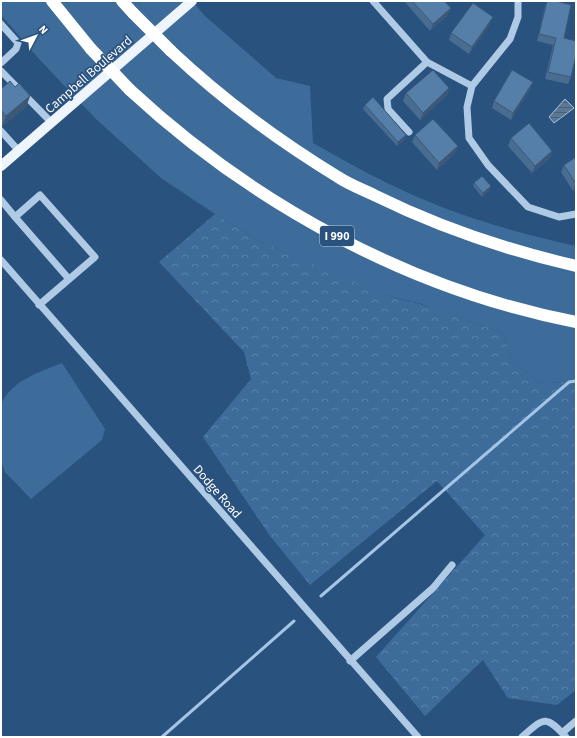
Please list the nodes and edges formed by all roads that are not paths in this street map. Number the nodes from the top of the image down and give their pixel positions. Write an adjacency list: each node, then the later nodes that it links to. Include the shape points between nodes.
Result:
1 (52, 1): 23 (highway, I 990, bridge, via 91,49 130,90 210,158 260,193 308,222 402,267 493,302)
2 (122, 1): 20 (highway, bridge, via 202,81 255,121 339,178 412,213 500,245)
3 (192, 1): 11 (main road, Campbell Boulevard)
4 (373, 1): 7 (street)
5 (518, 1): 10 (street, via 518,17 510,39)
6 (1, 24): 8 (street, via 18,43 16,49)
7 (427, 62): 10 (street); 13 (street, via 387,99 388,109)
8 (1, 63)
9 (1, 71): 11 (street)
10 (472, 86): 17 (street, via 467,107 469,138 488,165 528,207 559,217)
11 (52, 123): 14 (main road, Campbell Boulevard)
12 (1, 131): 14 (street)
13 (409, 132)
14 (19, 152): 15 (main road, Campbell Boulevard)
15 (1, 166)
16 (1, 200): 18 (street)
17 (576, 214)
18 (16, 217): 21 (street); 21 (street, via 40,195 95,257)
19 (1, 260): 22 (street, Dodge Road)
20 (576, 266)
21 (69, 279): 22 (street)
22 (39, 305): 25 (street, Dodge Road)
23 (576, 322)
24 (452, 565): 25 (street, via 433,588)
25 (350, 661): 28 (street, Dodge Road)
26 (576, 721): 27 (street)
27 (564, 735): 29 (street, via 554,724 543,721)
28 (418, 737)
29 (522, 737)

